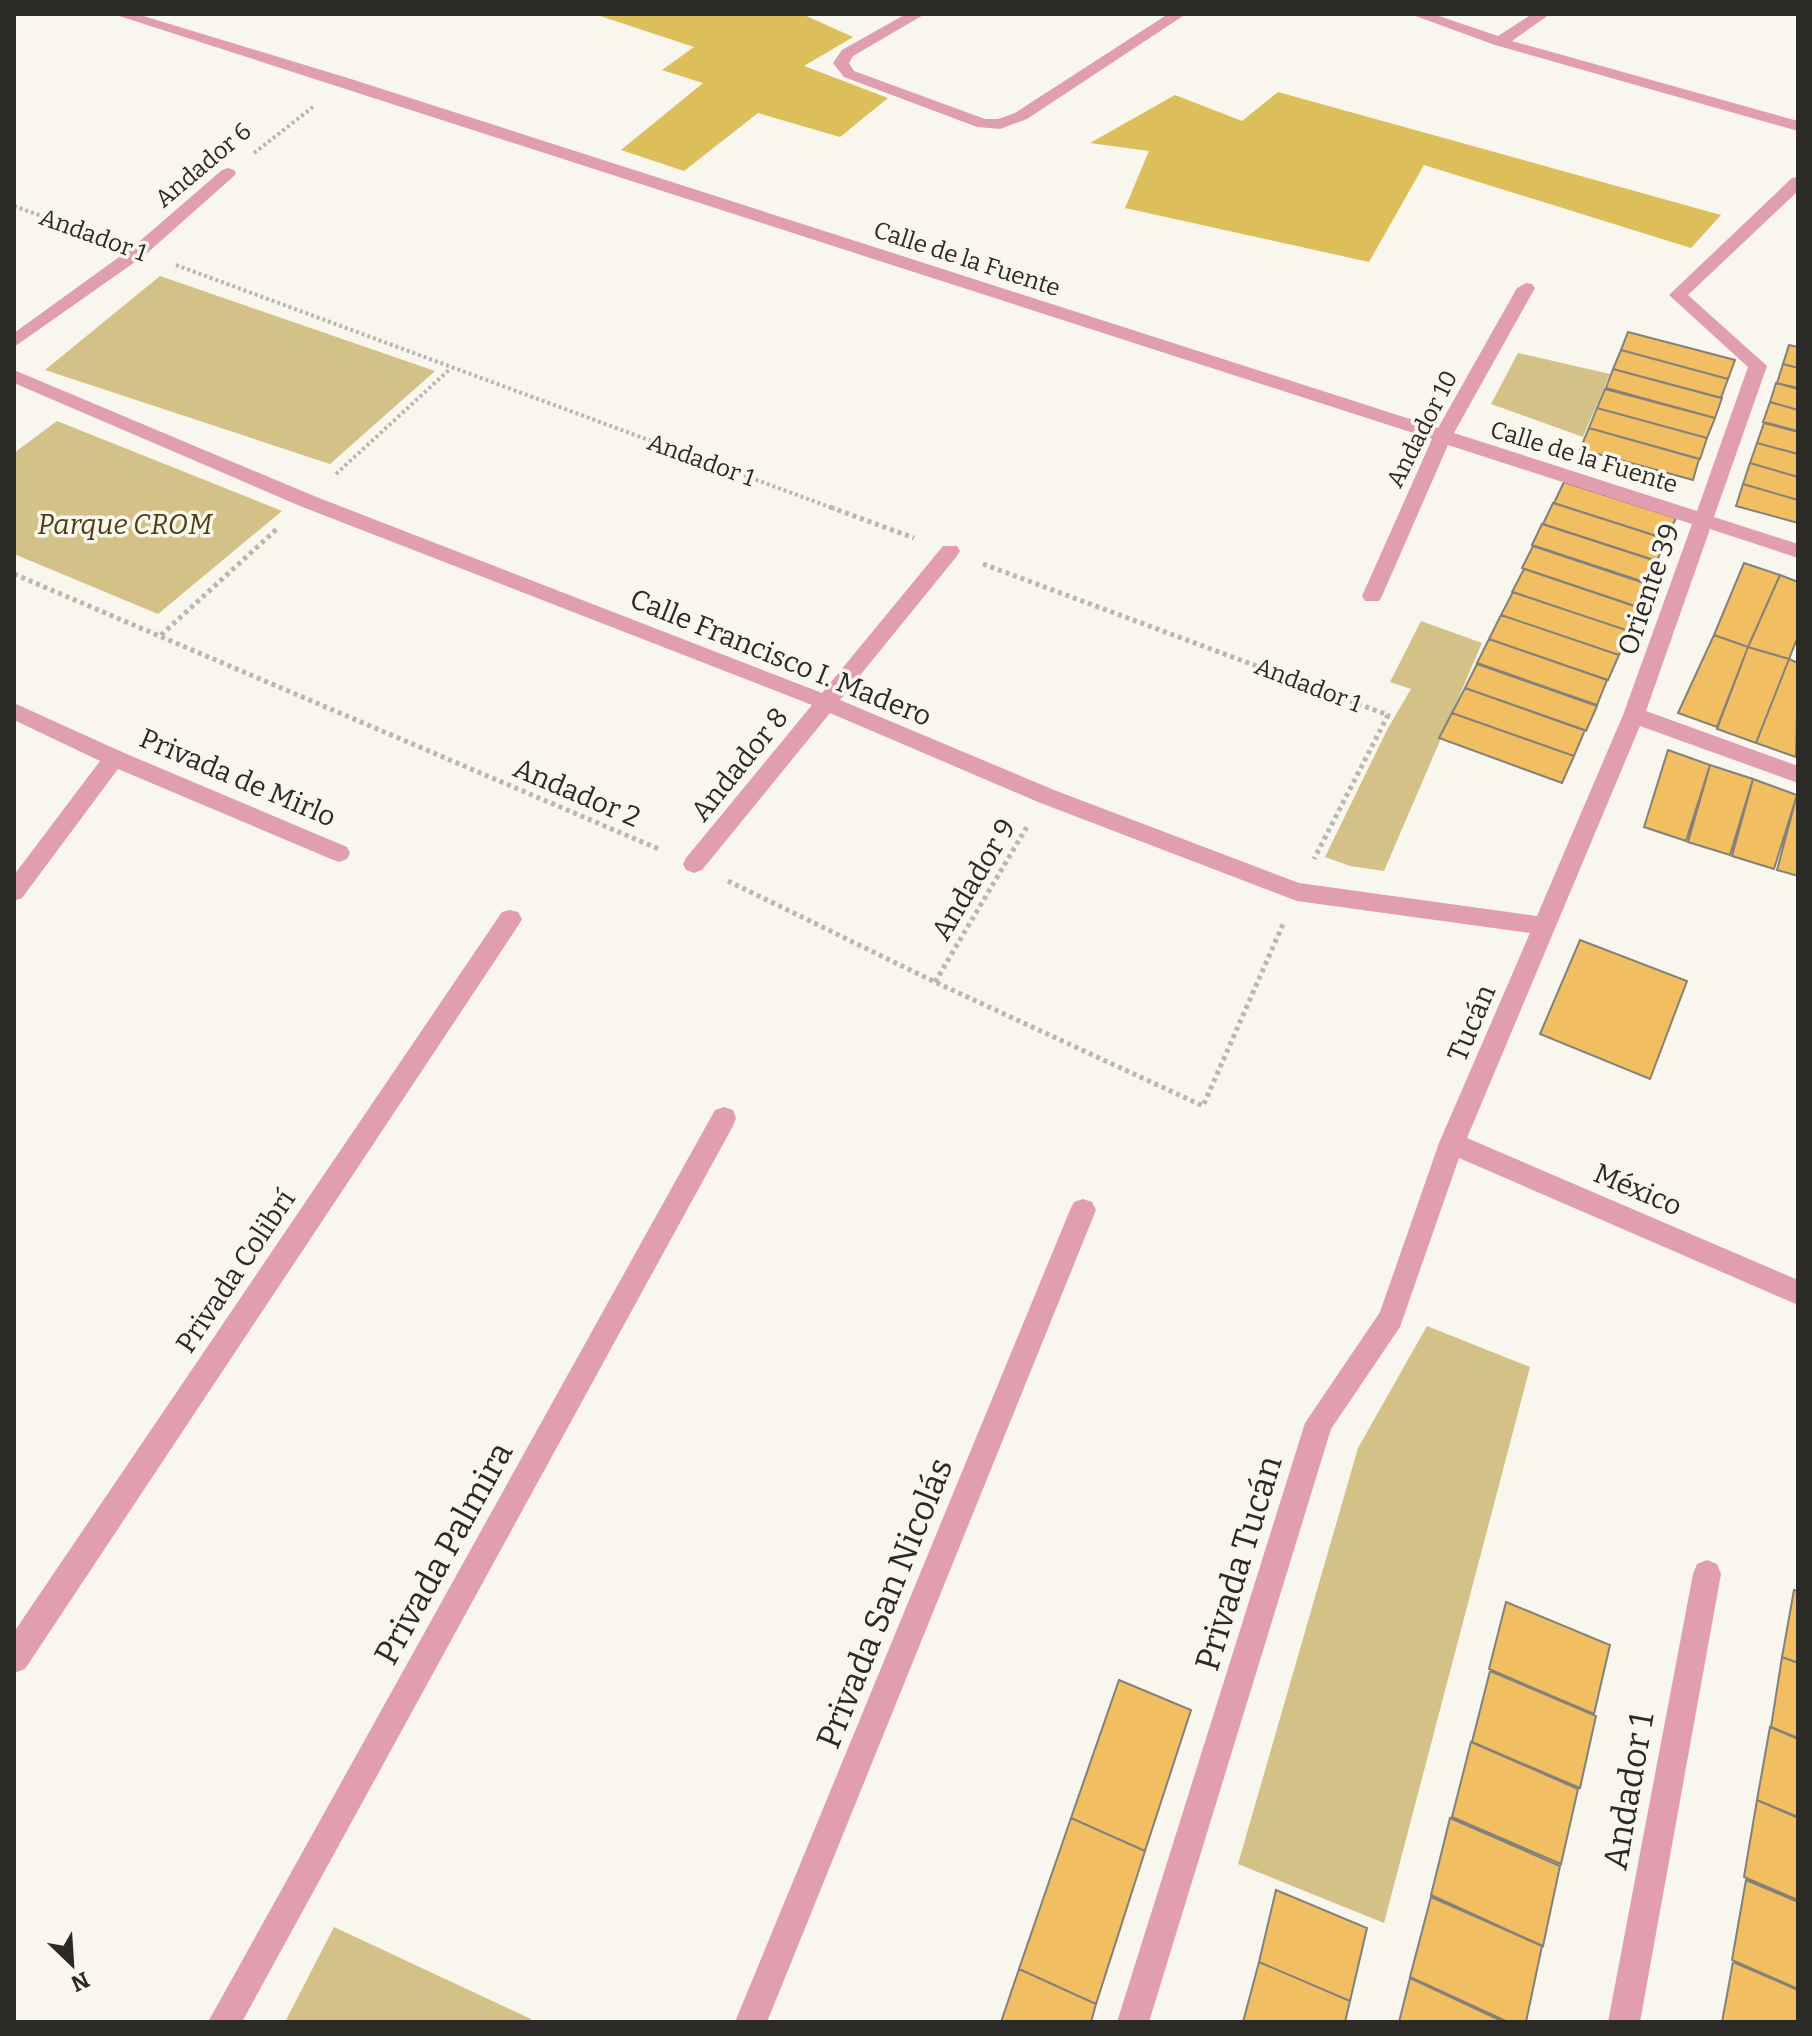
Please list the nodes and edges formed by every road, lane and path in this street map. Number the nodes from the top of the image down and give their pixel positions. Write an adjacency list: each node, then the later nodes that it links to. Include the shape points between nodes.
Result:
1 (121, 14): 7 (street, Calle de la Fuente)
2 (917, 14): 3 (street, via 847,53 841,63 849,74 983,124 1021,116)
3 (1178, 14)
4 (1418, 14): 6 (street)
5 (1542, 14): 6 (street)
6 (1500, 42): 8 (street)
7 (345, 82): 9 (path, Andador 6); 16 (street, Calle de la Fuente)
8 (1798, 126)
9 (228, 173): 12 (street, Andador 6)
10 (1798, 182): 17 (street, Oriente 39, via 1678,295 1758,366)
11 (14, 206): 12 (path, Andador 1)
12 (139, 251): 14 (street, Andador 6); 18 (path, Andador 1)
13 (1526, 288): 16 (street, Andador 10)
14 (14, 341)
15 (14, 376): 22 (street, Calle Francisco I. Madero, via 307,501)
16 (1442, 438): 17 (street, Calle de la Fuente); 21 (street, Andador 10)
17 (1703, 518): 19 (street, Calle de la Fuente); 25 (street, Oriente 39)
18 (950, 551): 22 (street, Andador 8); 24 (path, Andador 1)
19 (1798, 551)
20 (14, 574): 30 (path, Andador 2)
21 (1372, 596)
22 (825, 702): 28 (street, Calle Francisco I. Madero); 30 (street, Andador 8)
23 (14, 711): 26 (street, Privada de Mirlo)
24 (1388, 715)
25 (1634, 715): 27 (street); 33 (street, Oriente 39)
26 (114, 758): 29 (street, Privada de Mirlo); 31 (street)
27 (1798, 775)
28 (1046, 796): 33 (street, Calle Francisco I. Madero, via 1297,892); 34 (path, Andador 9)
29 (339, 853)
30 (694, 864): 34 (path, Andador 2)
31 (14, 892)
32 (510, 919): 41 (street, Privada Colibrí)
33 (1544, 926): 37 (street, Tucán)
34 (935, 982): 35 (path, Andador 2)
35 (1203, 1106)
36 (724, 1118): 42 (street, Privada Palmira)
37 (1452, 1143): 39 (street, México); 44 (street, Privada Tucán, via 1391,1318 1319,1423)
38 (1083, 1210): 43 (street, Privada San Nicolás)
39 (1798, 1293)
40 (1707, 1574): 45 (street, Andador 1)
41 (14, 1658)
42 (224, 2022)
43 (751, 2022)
44 (1133, 2022)
45 (1624, 2022)

